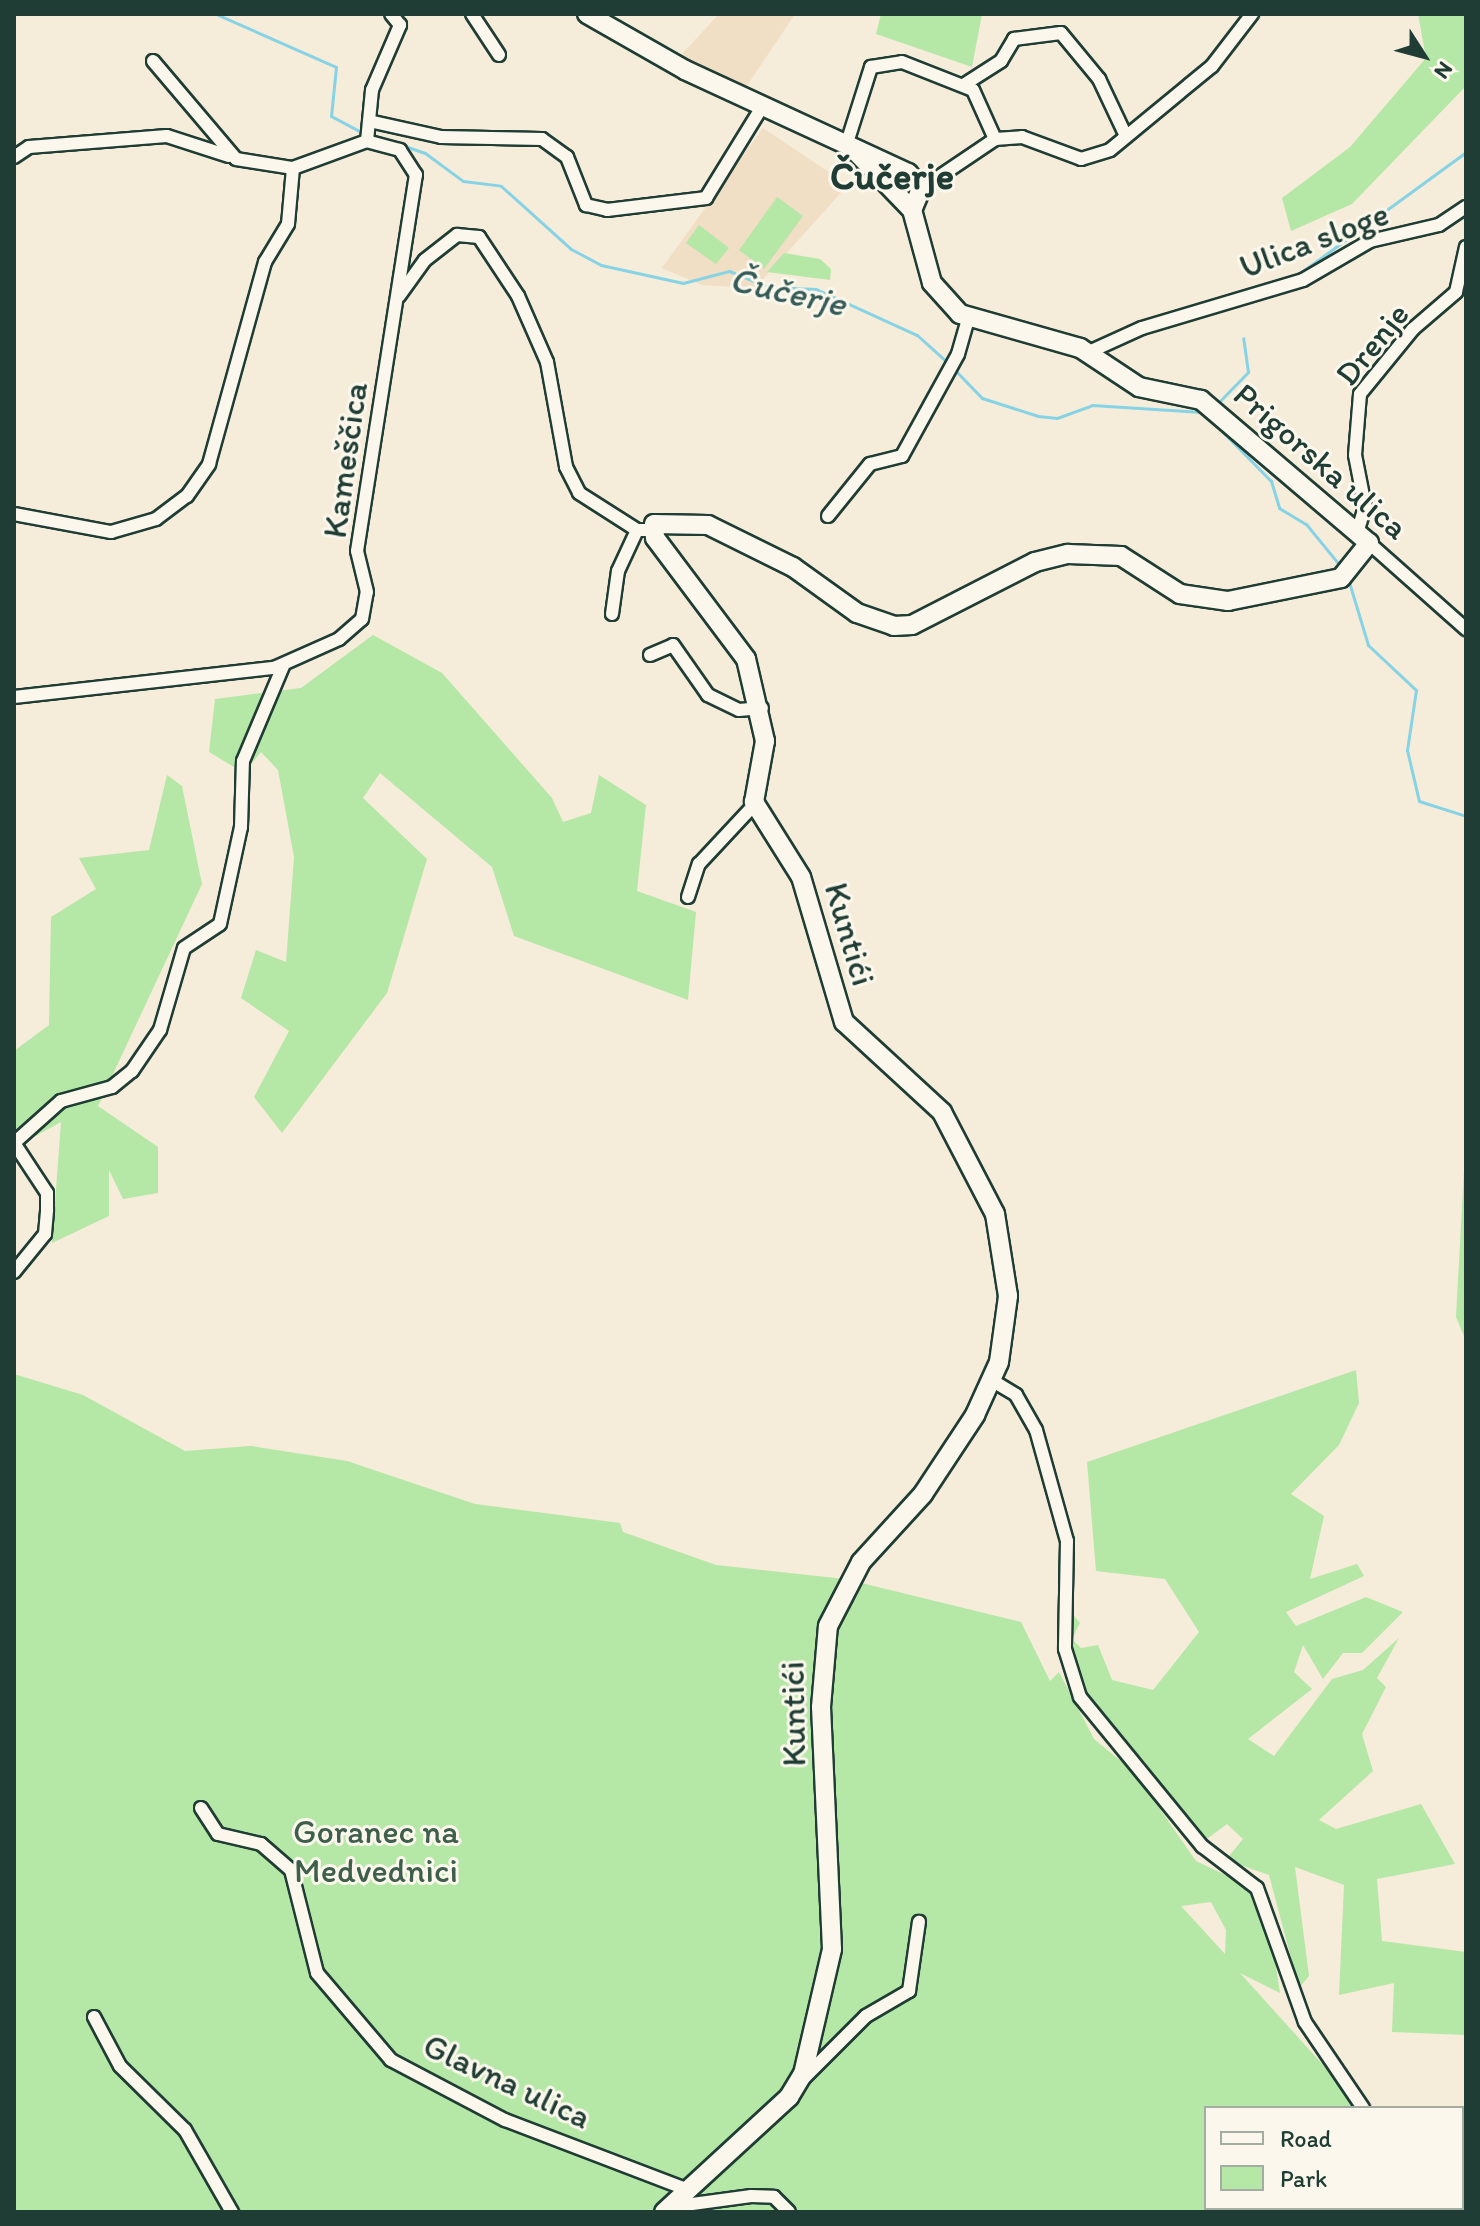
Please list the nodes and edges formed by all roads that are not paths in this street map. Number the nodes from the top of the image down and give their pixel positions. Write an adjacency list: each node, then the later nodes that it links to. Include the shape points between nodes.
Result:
1 (391, 14): 10 (street, via 400,25 372,90)
2 (472, 14): 6 (street)
3 (587, 14): 5 (street)
4 (1252, 14): 11 (street, via 1212,66)
5 (613, 20): 9 (street)
6 (499, 55)
7 (153, 61): 15 (street)
8 (965, 84): 11 (street, via 1001,61 1014,39 1061,33 1099,79); 12 (street, via 979,97); 13 (street, via 902,62 871,67)
9 (762, 107): 10 (street, via 706,198 607,210 586,205 567,157 542,139); 13 (street)
10 (368, 133): 16 (street); 21 (street, Kameščica, via 400,150 415,167)
11 (1126, 136): 12 (street, via 1110,150 1081,159 1022,137)
12 (995, 139): 17 (street)
13 (849, 148): 17 (street, via 890,163); 19 (street)
14 (14, 157): 15 (street, via 29,147 167,136)
15 (236, 159): 16 (street)
16 (293, 168): 24 (street, via 288,224 265,262 209,464 187,496 156,519 111,532)
17 (921, 189): 19 (street)
18 (1466, 207): 23 (street, Ulica sloge, via 1439,225 1370,241 1303,280 1142,328)
19 (912, 210): 22 (street, Prigorska ulica, via 932,283)
20 (1466, 247): 27 (street, Drenje, via 1456,292 1413,329 1360,394 1355,455 1365,506)
21 (397, 299): 26 (street, Kameščica, via 425,260 457,235 479,237 513,286 547,362 574,485 585,501); 31 (street, Kameščica, via 357,551 367,592 362,619 339,639)
22 (968, 319): 23 (street, Prigorska ulica); 25 (street, via 952,365 902,456 870,464)
23 (1089, 352): 27 (street, Prigorska ulica, via 1139,387 1212,407)
24 (14, 514)
25 (828, 516)
26 (644, 530): 27 (street, via 662,520 708,525 793,567 857,613 894,626 912,625 1035,562 1100,550 1200,599 1228,601 1345,574); 28 (street, via 618,571); 33 (street, via 746,659)
27 (1363, 538): 29 (street, Prigorska ulica)
28 (612, 614)
29 (1466, 629)
30 (650, 655): 33 (street, via 673,645 708,695 739,710)
31 (284, 664): 32 (street, Kameščica); 36 (street, via 243,761 241,827 220,924 184,948 160,1030 132,1071 112,1087 61,1101 14,1143 47,1193 45,1234)
32 (14, 697)
33 (762, 708): 34 (street)
34 (755, 804): 35 (street, via 699,864); 37 (street, Kuntići, via 801,877 844,1022 931,1097 980,1177 1007,1262 1004,1337)
35 (688, 897)
36 (14, 1272)
37 (993, 1381): 41 (street, Kuntići, via 923,1494 861,1562 828,1626 821,1707 832,1949); 42 (street, via 1016,1395 1036,1430 1067,1541 1065,1649 1080,1697 1092,1718 1145,1767 1202,1846 1257,1888 1305,2022)
38 (201, 1808): 43 (street, Glavna ulica, via 218,1834 261,1844 291,1870 317,1973 391,2060 505,2120)
39 (919, 1922): 41 (street, via 909,1991 866,2016)
40 (94, 2017): 45 (street, via 120,2066 185,2130)
41 (797, 2084): 43 (street)
42 (1362, 2106)
43 (688, 2190): 44 (street)
44 (667, 2210): 46 (street, via 751,2196 774,2197)
45 (232, 2212)
46 (789, 2212)

